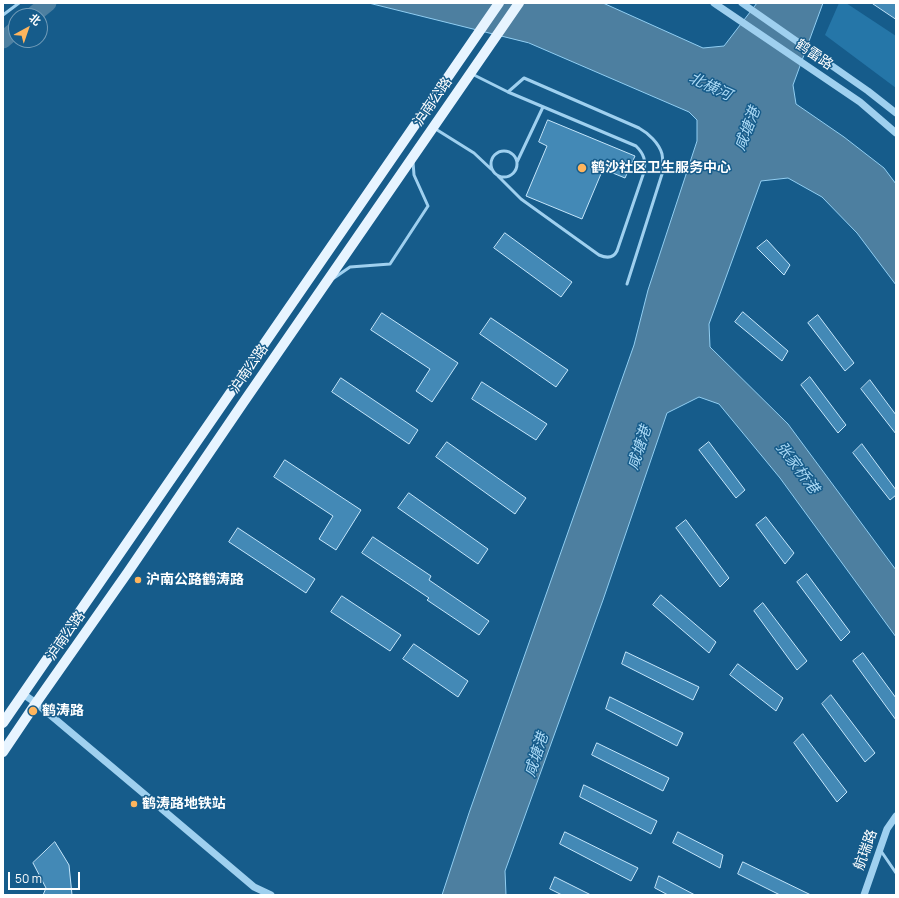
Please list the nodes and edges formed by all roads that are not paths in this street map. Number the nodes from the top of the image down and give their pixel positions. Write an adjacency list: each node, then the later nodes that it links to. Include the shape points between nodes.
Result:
1 (19, 3): 6 (lane)
2 (498, 3): 19 (main road, 沪南公路)
3 (518, 3): 7 (main road, 沪南公路)
4 (714, 3): 12 (street, 鹤雷路, via 860,102)
5 (742, 3): 10 (street, 鹤雷路)
6 (3, 16)
7 (470, 73): 8 (lane); 11 (main road, 沪南公路)
8 (508, 92): 9 (lane); 17 (lane, via 524,78 639,128 646,132 662,153 663,171)
9 (543, 107): 14 (lane); 16 (lane, via 636,146 641,151 644,172 616,254 609,258 599,255 521,199)
10 (896, 113)
11 (433, 127): 13 (main road, 沪南公路); 15 (lane, via 474,153)
12 (896, 133)
13 (413, 156): 18 (main road, 沪南公路); 18 (lane, via 414,175 428,206 390,264 350,267)
14 (517, 162): 15 (lane, via 513,154 501,151 493,156); 16 (lane, via 513,174 506,177)
15 (491, 169): 16 (lane)
16 (498, 176)
17 (627, 284)
18 (324, 285): 20 (main road, 沪南公路)
19 (23, 694): 20 (street); 21 (main road, 沪南公路)
20 (36, 704): 22 (main road, 沪南公路); 26 (street, via 254,887)
21 (3, 724)
22 (3, 752)
23 (896, 816): 24 (street, 航瑞路, via 887,829)
24 (880, 849): 25 (lane); 27 (street, 航瑞路)
25 (896, 873)
26 (271, 895)
27 (864, 895)

